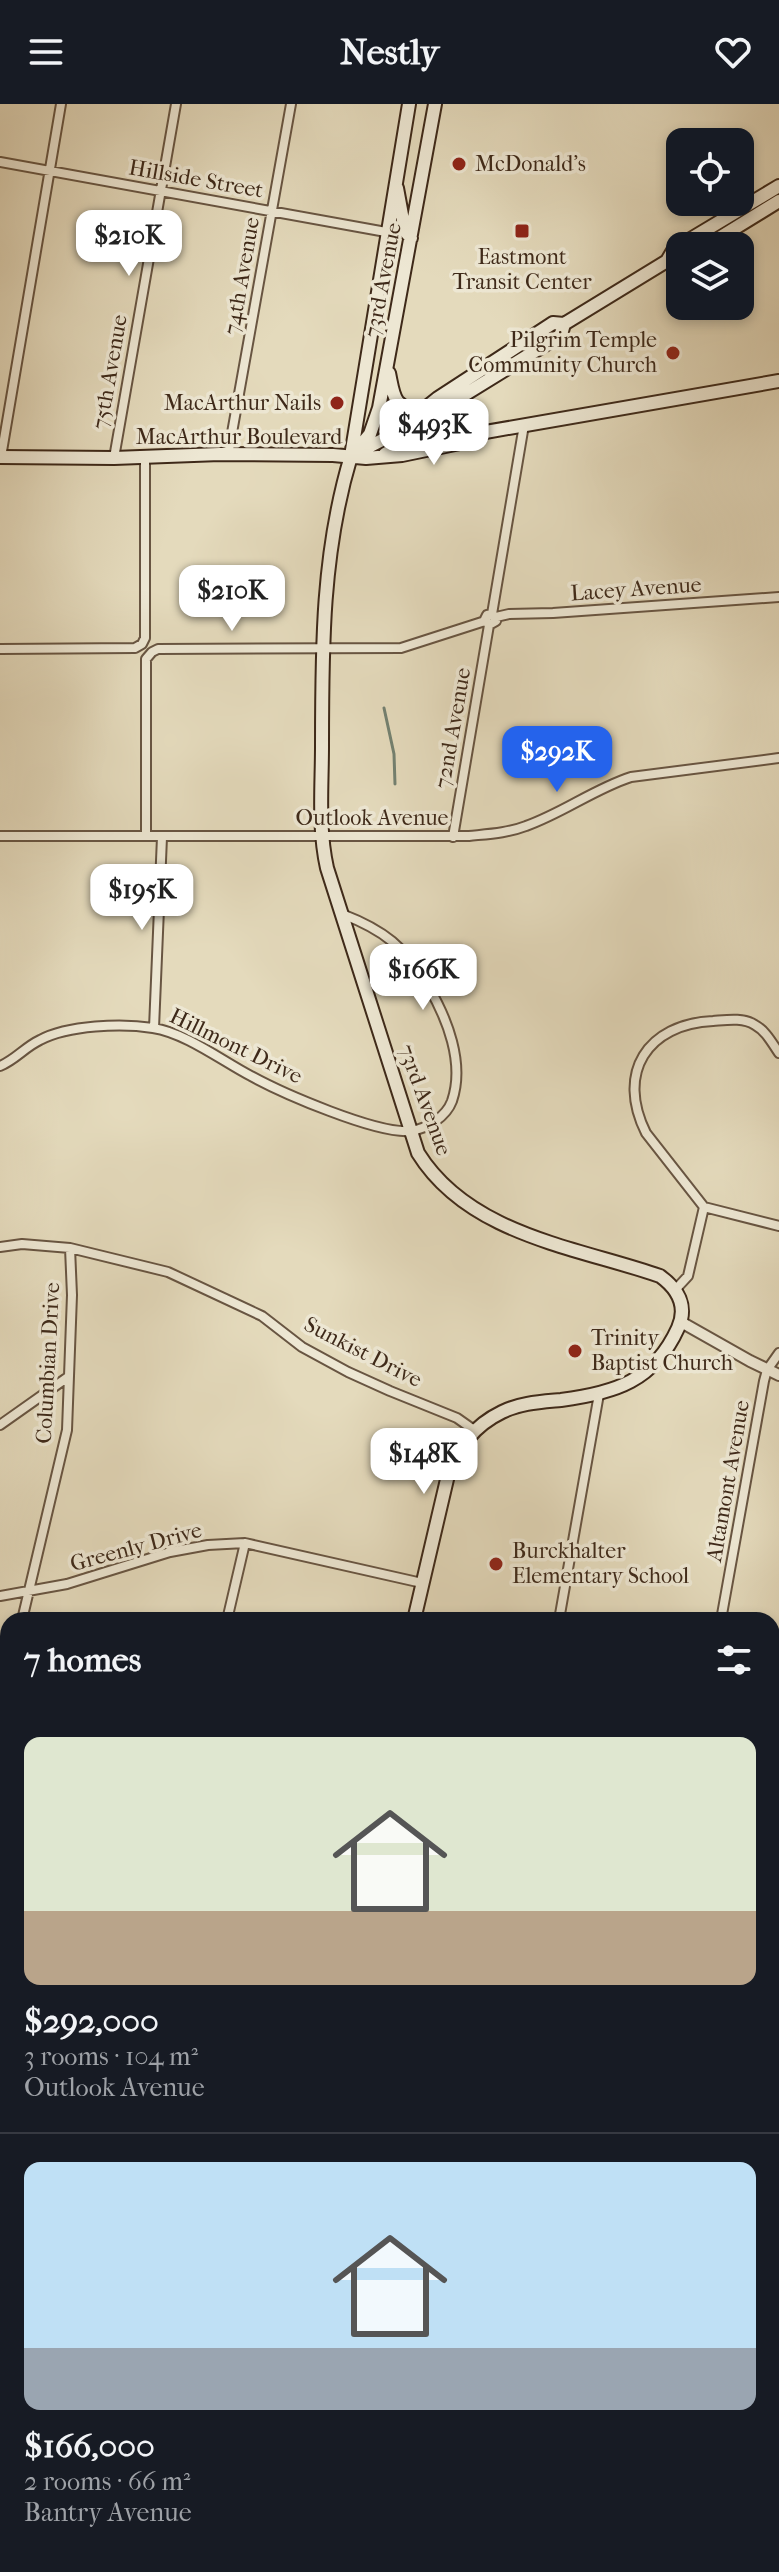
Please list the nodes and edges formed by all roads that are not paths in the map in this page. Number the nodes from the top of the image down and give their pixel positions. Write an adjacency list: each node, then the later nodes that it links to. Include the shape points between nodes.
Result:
1 (61, 104): 7 (street)
2 (176, 104): 10 (street, 75th Avenue)
3 (291, 104): 12 (street, 74th Avenue)
4 (409, 104): 8 (main road, 73rd Avenue)
5 (435, 104): 16 (main road, 73rd Avenue)
6 (0, 162): 7 (street, Hillside Street)
7 (49, 171): 10 (street, Hillside Street); 27 (street)
8 (396, 179): 13 (main road, 73rd Avenue); 16 (main road, via 405,231)
9 (779, 186): 14 (main road)
10 (161, 191): 12 (street, Hillside Street); 30 (street, 75th Avenue)
11 (779, 201): 15 (main road)
12 (272, 211): 13 (street, Hillside Street); 25 (street, 74th Avenue)
13 (386, 232): 26 (main road, 73rd Avenue)
14 (702, 232)
15 (729, 232)
16 (411, 238): 19 (main road, 73rd Avenue)
17 (666, 266): 18 (main road)
18 (564, 324): 21 (main road, via 561,335); 22 (main road, via 553,323)
19 (387, 364): 22 (main road, via 397,401); 26 (main road, 73rd Avenue, via 370,434)
20 (779, 381): 23 (main road, MacArthur Boulevard)
21 (448, 405): 24 (main road, via 457,429); 29 (main road)
22 (421, 410): 26 (main road, via 392,435)
23 (524, 425): 24 (main road, MacArthur Boulevard); 32 (street, 72nd Avenue)
24 (474, 434): 29 (main road, MacArthur Boulevard, via 460,443)
25 (228, 455): 26 (main road, MacArthur Boulevard); 28 (main road, MacArthur Boulevard)
26 (351, 456): 29 (main road, MacArthur Boulevard); 33 (main road, 73rd Avenue, via 326,571)
27 (0, 457): 30 (main road, MacArthur Boulevard)
28 (145, 457): 30 (main road, MacArthur Boulevard); 34 (street, via 142,644)
29 (380, 457)
30 (114, 458)
31 (779, 597): 32 (street, Lacey Avenue)
32 (490, 619): 33 (street, Lacey Avenue, via 401,648); 40 (street, 72nd Avenue)
33 (322, 648): 37 (street, Lacey Avenue, via 152,652 146,659); 38 (main road, 73rd Avenue)
34 (0, 649)
35 (779, 758): 40 (street, Outlook Avenue, via 631,777 525,827)
36 (0, 836): 37 (street, Outlook Avenue)
37 (146, 836): 39 (street, Outlook Avenue)
38 (322, 836): 39 (street, Outlook Avenue); 40 (street, Outlook Avenue); 41 (main road, 73rd Avenue)
39 (162, 837): 42 (street)
40 (453, 837)
41 (341, 914): 45 (main road, 73rd Avenue); 45 (street, via 403,950 433,995 453,1044 452,1103 436,1121)
42 (154, 1028): 44 (street, Hillmont Drive, via 63,1031 36,1041); 45 (street, Hillmont Drive, via 319,1107 387,1129)
43 (779, 1053): 46 (street, via 759,1027 733,1019 676,1027 658,1037 640,1060 634,1086 639,1119)
44 (0, 1066)
45 (411, 1131): 50 (main road, 73rd Avenue, via 429,1170 465,1203 527,1235 660,1276)
46 (704, 1207): 47 (street); 50 (street, via 688,1276)
47 (779, 1226)
48 (0, 1247): 49 (street, Sunkist Drive)
49 (70, 1248): 55 (street, Columbian Drive); 58 (street, Sunkist Drive, via 168,1272 262,1316 302,1347 348,1372)
50 (675, 1290): 51 (main road, via 681,1300)
51 (681, 1322): 53 (street); 56 (main road, via 657,1363 641,1377)
52 (779, 1353): 53 (street, Altamont Avenue)
53 (767, 1370): 54 (street); 67 (street, Altamont Avenue)
54 (779, 1375)
55 (68, 1377): 57 (street); 61 (street, Columbian Drive, via 67,1430)
56 (599, 1394): 58 (main road, via 524,1404); 66 (street)
57 (0, 1425)
58 (474, 1430): 60 (main road, via 448,1475)
59 (245, 1543): 60 (street, Greenly Drive); 61 (street, Greenly Drive, via 170,1552); 64 (street)
60 (422, 1583): 65 (main road)
61 (28, 1592): 62 (street, Greenly Drive); 63 (street, Columbian Drive)
62 (0, 1596)
63 (24, 1612)
64 (229, 1612)
65 (416, 1612)
66 (560, 1612)
67 (722, 1612)

